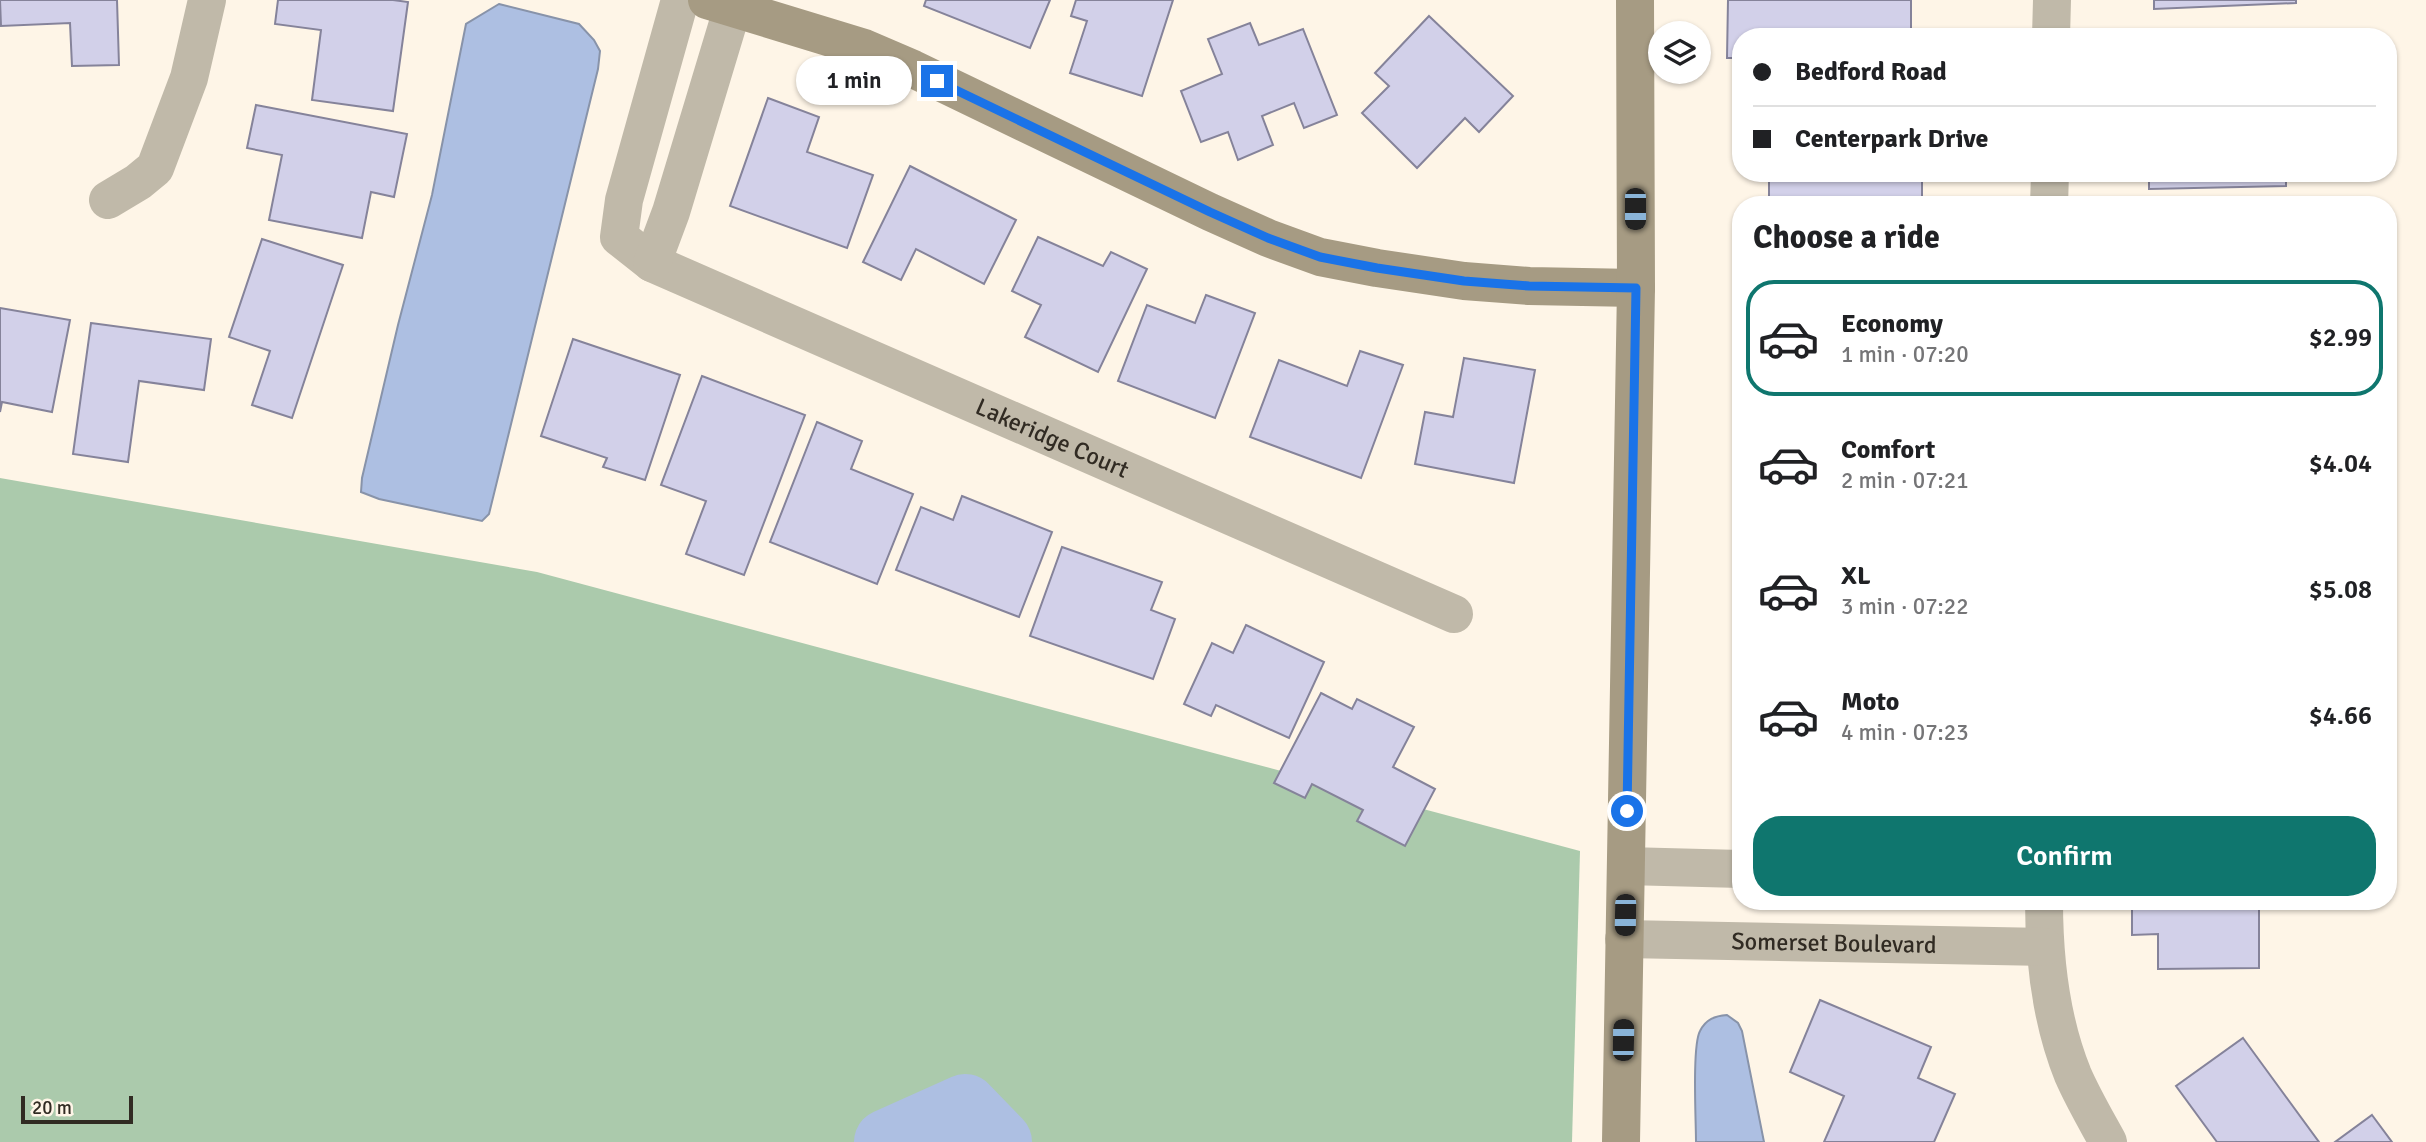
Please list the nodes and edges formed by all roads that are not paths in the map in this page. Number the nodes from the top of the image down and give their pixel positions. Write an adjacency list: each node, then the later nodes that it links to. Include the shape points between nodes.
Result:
1 (207, 0): 9 (street, via 188,78 155,168)
2 (680, 0): 7 (street, Lakeridge Court)
3 (1635, 0): 11 (street)
4 (2052, 0): 6 (street)
5 (725, 2): 8 (street); 11 (street, via 913,69 1210,212 1320,257 1464,281)
6 (2051, 28)
7 (644, 126): 8 (street); 10 (street, Lakeridge Court, via 619,237)
8 (693, 139): 10 (street)
9 (108, 200)
10 (653, 263): 12 (street, Lakeridge Court)
11 (1636, 288): 13 (street)
12 (1454, 614)
13 (1626, 866): 14 (street); 16 (street)
14 (1732, 869)
15 (2045, 910): 17 (street)
16 (1624, 939): 17 (street, Somerset Boulevard); 18 (street)
17 (2045, 947): 19 (street, via 2059,1030 2073,1075)
18 (1621, 1142)
19 (2108, 1142)

